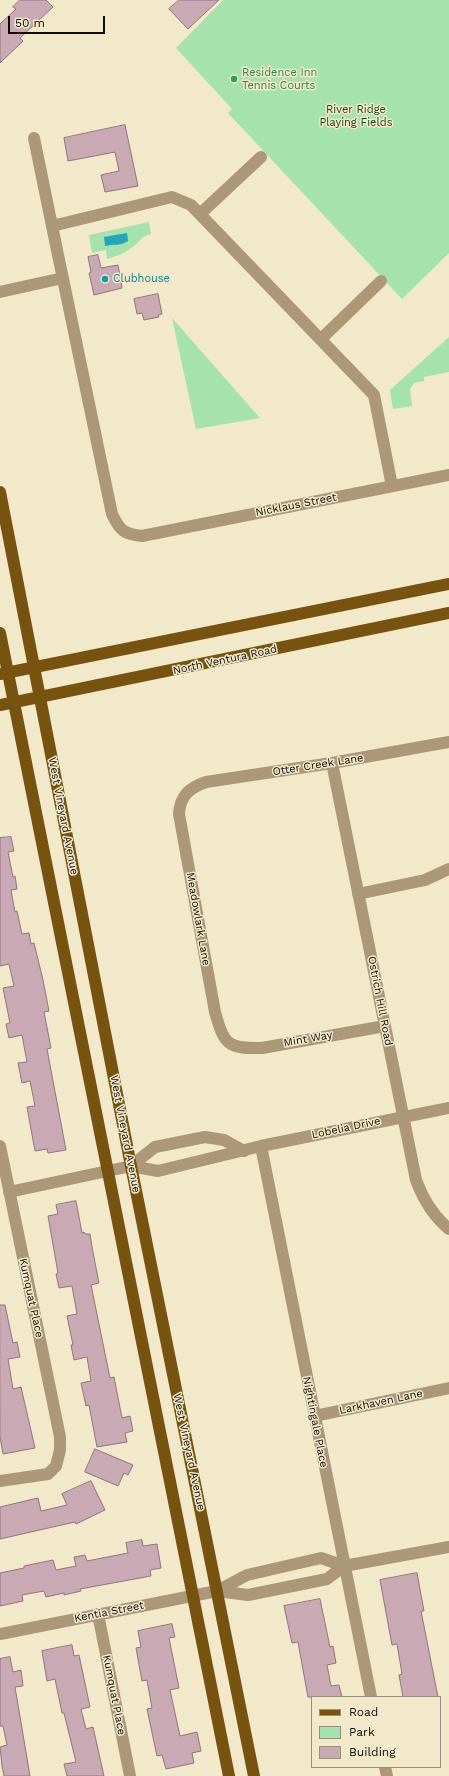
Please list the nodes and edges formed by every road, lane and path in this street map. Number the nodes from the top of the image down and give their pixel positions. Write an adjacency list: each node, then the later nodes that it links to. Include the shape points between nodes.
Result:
1 (34, 138): 4 (street)
2 (261, 157): 3 (street)
3 (200, 214): 4 (street, via 191,205 172,197); 8 (street)
4 (52, 226): 5 (street)
5 (63, 278): 7 (street); 10 (street, Nicklaus Street, via 112,514 117,525 126,534 142,536)
6 (381, 281): 8 (street)
7 (0, 292)
8 (321, 340): 10 (street, via 374,395)
9 (449, 475): 10 (street, Nicklaus Street)
10 (392, 486)
11 (0, 492): 15 (main road, West Vineyard Avenue)
12 (449, 584): 15 (main road)
13 (449, 613): 17 (main road, North Ventura Road)
14 (0, 633): 16 (main road)
15 (34, 668): 16 (main road); 17 (main road, West Vineyard Avenue)
16 (4, 674): 18 (main road)
17 (39, 698): 18 (main road, North Ventura Road); 32 (main road, West Vineyard Avenue)
18 (13, 703): 19 (main road, North Ventura Road); 33 (main road)
19 (0, 705)
20 (449, 742): 21 (street, Otter Creek Lane)
21 (332, 764): 22 (street, Otter Creek Lane, via 206,782); 24 (street, Ostrich Hill Road)
22 (188, 791): 26 (street, Meadowlark Lane, via 179,805 178,814 215,1012 226,1042)
23 (449, 869): 24 (street, via 425,880)
24 (358, 894): 25 (street, Ostrich Hill Road)
25 (385, 1026): 26 (street, Mint Way, via 262,1048 244,1049); 28 (street, Ostrich Hill Road)
26 (232, 1045)
27 (449, 1108): 28 (street, Lobelia Drive)
28 (402, 1116): 30 (street, Lobelia Drive); 35 (street, Ostrich Hill Road, via 421,1194 432,1212)
29 (0, 1146): 34 (street, Kumquat Place)
30 (261, 1146): 31 (street, Lobelia Drive); 37 (street, Nightingale Place)
31 (244, 1151): 32 (street, Lobelia Drive, via 158,1171); 32 (street, Lobelia Drive, via 224,1140 205,1137 156,1147)
32 (131, 1166): 33 (street, Lobelia Drive); 41 (main road, West Vineyard Avenue)
33 (107, 1171): 34 (street, Lobelia Drive); 42 (main road)
34 (9, 1192): 38 (street, Kumquat Place, via 60,1438 60,1450 56,1466 48,1474)
35 (449, 1229)
36 (449, 1388): 37 (street, Larkhaven Lane)
37 (314, 1416): 40 (street, Nightingale Place)
38 (0, 1481)
39 (449, 1547): 40 (street, Kentia Street)
40 (344, 1566): 41 (street, Kentia Street, via 327,1579 248,1595); 41 (street, Kentia Street, via 321,1558 247,1575); 45 (street, Nightingale Place)
41 (217, 1591): 42 (street, Kentia Street); 48 (main road, West Vineyard Avenue)
42 (192, 1596): 43 (street, Kentia Street); 47 (main road)
43 (98, 1614): 44 (street, Kentia Street); 46 (street, Kumquat Place)
44 (0, 1634)
45 (371, 1696)
46 (130, 1776)
47 (229, 1776)
48 (254, 1776)

